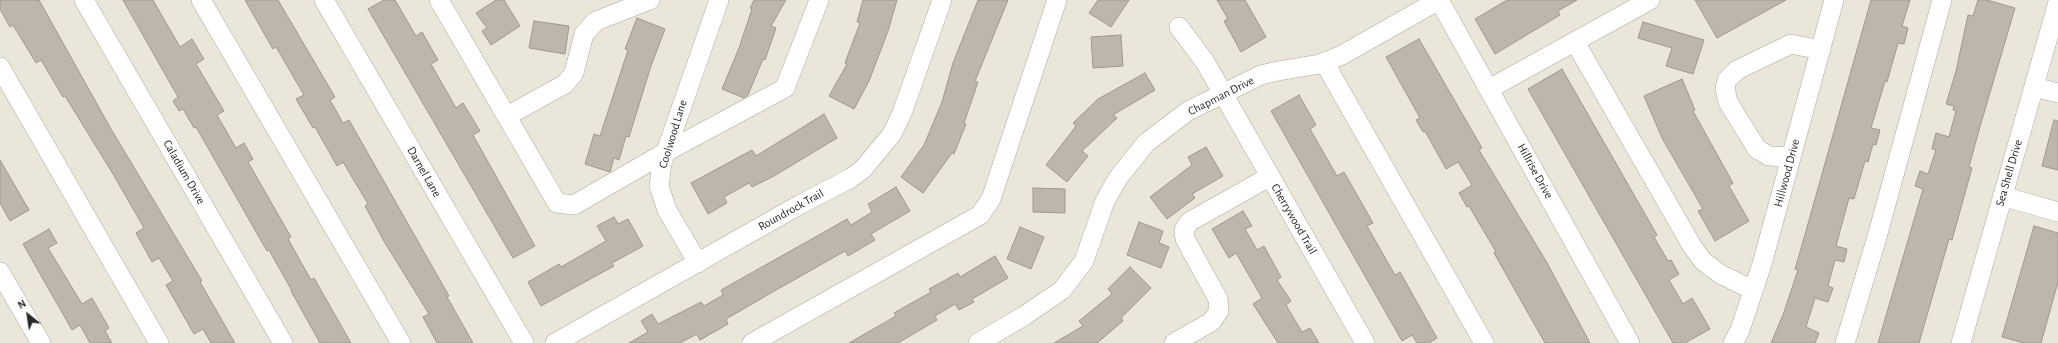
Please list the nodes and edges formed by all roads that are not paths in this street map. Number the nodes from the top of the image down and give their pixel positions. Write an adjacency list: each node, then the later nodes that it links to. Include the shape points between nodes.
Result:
1 (84, 0): 35 (street, Caladium Drive)
2 (201, 0): 36 (street)
3 (324, 0): 37 (street, Darnel Lane)
4 (439, 0): 24 (street)
5 (650, 0): 24 (street, via 596,21 584,34 574,73 565,84)
6 (718, 0): 25 (street, Coolwood Lane)
7 (819, 0): 25 (street, via 785,88)
8 (942, 0): 30 (street, Roundrock Trail, via 902,113 892,134 868,164 851,178)
9 (1057, 0): 39 (street, via 991,199 980,215)
10 (1439, 0): 18 (street, Chapman Drive, via 1342,55); 21 (street, Hillrise Drive)
11 (1650, 0): 16 (street)
12 (1834, 0): 17 (street, Hillwood Drive)
13 (1942, 0): 46 (street)
14 (2058, 2): 20 (street, Sea Shell Drive)
15 (1179, 27): 23 (street, Cherrywood Trail, via 1201,57)
16 (1575, 42): 21 (street); 32 (street, via 1692,246 1703,261 1720,274)
17 (1821, 50): 26 (street, Hillwood Drive); 26 (street, via 1791,44 1737,70 1727,80 1728,102 1757,149 1769,156)
18 (1324, 62): 23 (street, Chapman Drive, via 1261,75); 43 (street)
19 (0, 67): 34 (street)
20 (2034, 87): 22 (street); 28 (street, Sea Shell Drive)
21 (1489, 89): 44 (street, Hillrise Drive)
22 (2058, 93)
23 (1222, 95): 27 (street, Cherrywood Trail); 40 (street, Chapman Drive, via 1188,111 1146,143 1118,178 1105,201 1084,261 1062,290)
24 (507, 116): 25 (street, via 558,203 574,205)
25 (666, 152): 30 (street, Coolwood Lane, via 662,163 660,186 667,210)
26 (1791, 157): 32 (street, Hillwood Drive)
27 (1269, 177): 41 (street, via 1189,222 1184,230 1184,239 1218,299 1219,311 1211,322); 42 (street, Cherrywood Trail)
28 (2002, 196): 29 (street); 47 (street, Sea Shell Drive)
29 (2058, 212)
30 (698, 263): 38 (street, Roundrock Trail)
31 (0, 272): 33 (street)
32 (1754, 290): 45 (street, Hillwood Drive)
33 (41, 343)
34 (159, 343)
35 (283, 343)
36 (401, 343)
37 (524, 343)
38 (555, 343)
39 (752, 343)
40 (978, 343)
41 (1174, 343)
42 (1365, 343)
43 (1484, 343)
44 (1630, 343)
45 (1733, 343)
46 (1845, 343)
47 (1961, 343)

